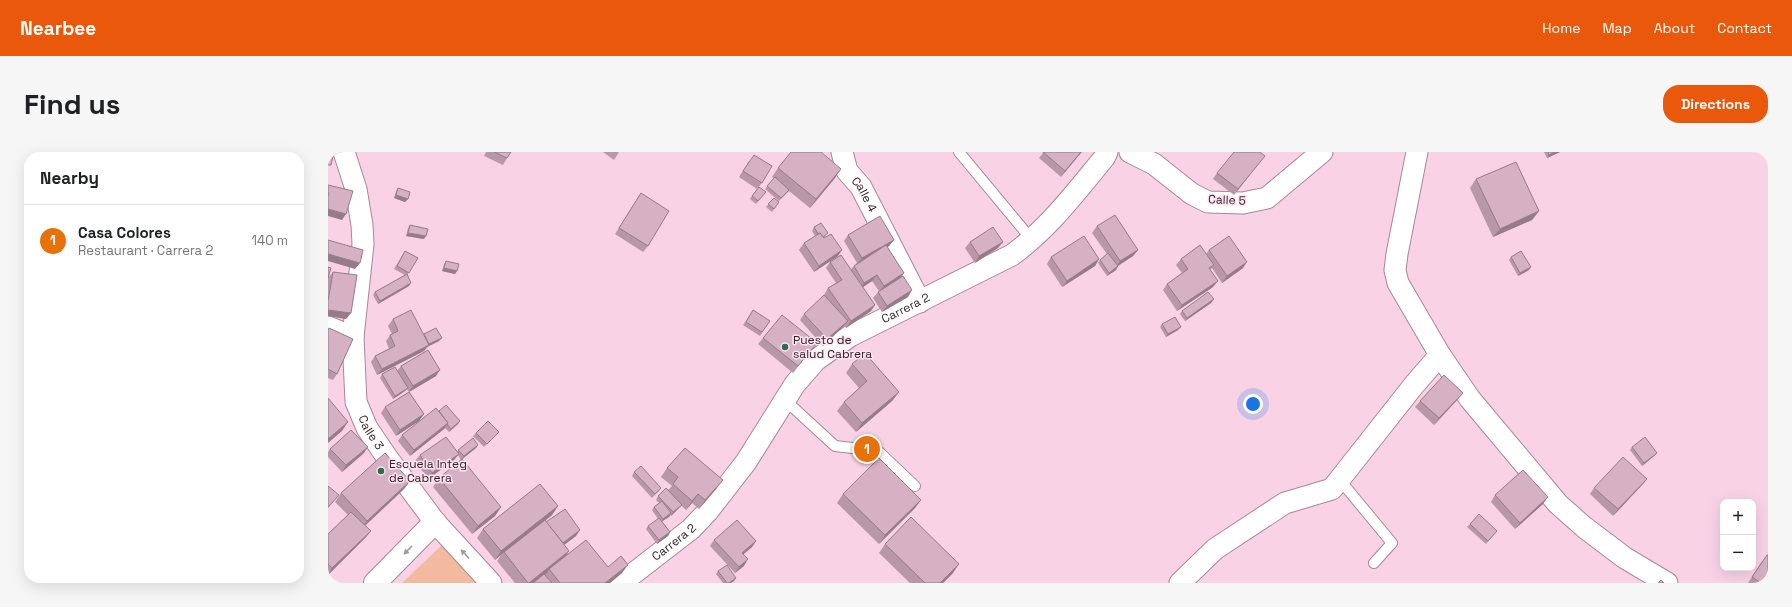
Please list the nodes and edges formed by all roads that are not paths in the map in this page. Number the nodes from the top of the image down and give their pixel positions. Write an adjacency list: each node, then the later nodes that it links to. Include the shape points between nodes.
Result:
1 (344, 152): 11 (street, Calle 3, via 356,190 363,244)
2 (842, 152): 9 (street, Calle 4, via 847,171 861,188)
3 (959, 152): 8 (lane)
4 (1107, 152): 8 (street, Carrera 2, via 1052,221)
5 (1130, 152): 6 (street, Calle 5, via 1154,164 1192,194 1208,202 1243,203 1267,198)
6 (1322, 152)
7 (1417, 152): 12 (street, via 1396,270 1398,283)
8 (1032, 240): 9 (street, Carrera 2, via 1012,254)
9 (920, 302): 13 (street, Carrera 2, via 850,336 816,360)
10 (328, 326): 11 (street)
11 (353, 337): 16 (street, Calle 3, via 356,402 366,428)
12 (1440, 355): 14 (street); 22 (street, via 1470,400 1558,504 1624,558)
13 (785, 400): 15 (lane, via 835,446 878,451); 20 (street, Carrera 2, via 746,462 708,511 691,529)
14 (1339, 479): 17 (lane, via 1392,543); 21 (street, via 1332,490 1285,503 1215,549)
15 (915, 486)
16 (435, 522): 18 (street, one-way to 18); 19 (street, Calle 3, one-way to 16)
17 (1374, 563)
18 (375, 583)
19 (491, 583)
20 (621, 583)
21 (1180, 583)
22 (1667, 583)

